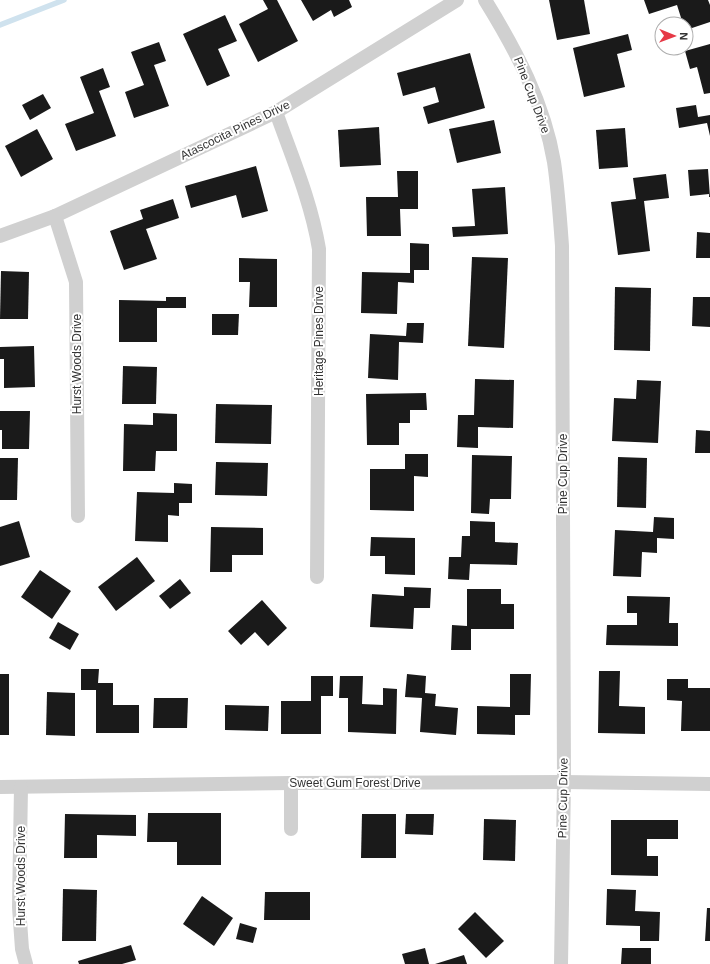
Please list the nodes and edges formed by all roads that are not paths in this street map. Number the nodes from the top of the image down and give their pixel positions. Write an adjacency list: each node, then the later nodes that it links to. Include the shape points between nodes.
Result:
1 (457, 0): 3 (street, Atascocita Pines Drive)
2 (485, 0): 8 (street, Pine Cup Drive, via 509,39 544,120 554,161 559,204 562,246)
3 (276, 112): 4 (street, Atascocita Pines Drive); 7 (street, Heritage Pines Drive, via 312,215 319,249)
4 (55, 216): 5 (street, Atascocita Pines Drive); 6 (street, Hurst Woods Drive, via 76,282)
5 (0, 236)
6 (78, 516)
7 (317, 577)
8 (564, 782): 9 (street, Sweet Gum Forest Drive); 10 (street, Sweet Gum Forest Drive); 15 (street, Pine Cup Drive)
9 (291, 783): 12 (street, Sweet Gum Forest Drive); 13 (street)
10 (710, 784)
11 (0, 787): 12 (street, Sweet Gum Forest Drive)
12 (22, 787): 14 (street, Hurst Woods Drive, via 19,907 22,950)
13 (291, 829)
14 (26, 964)
15 (561, 964)

